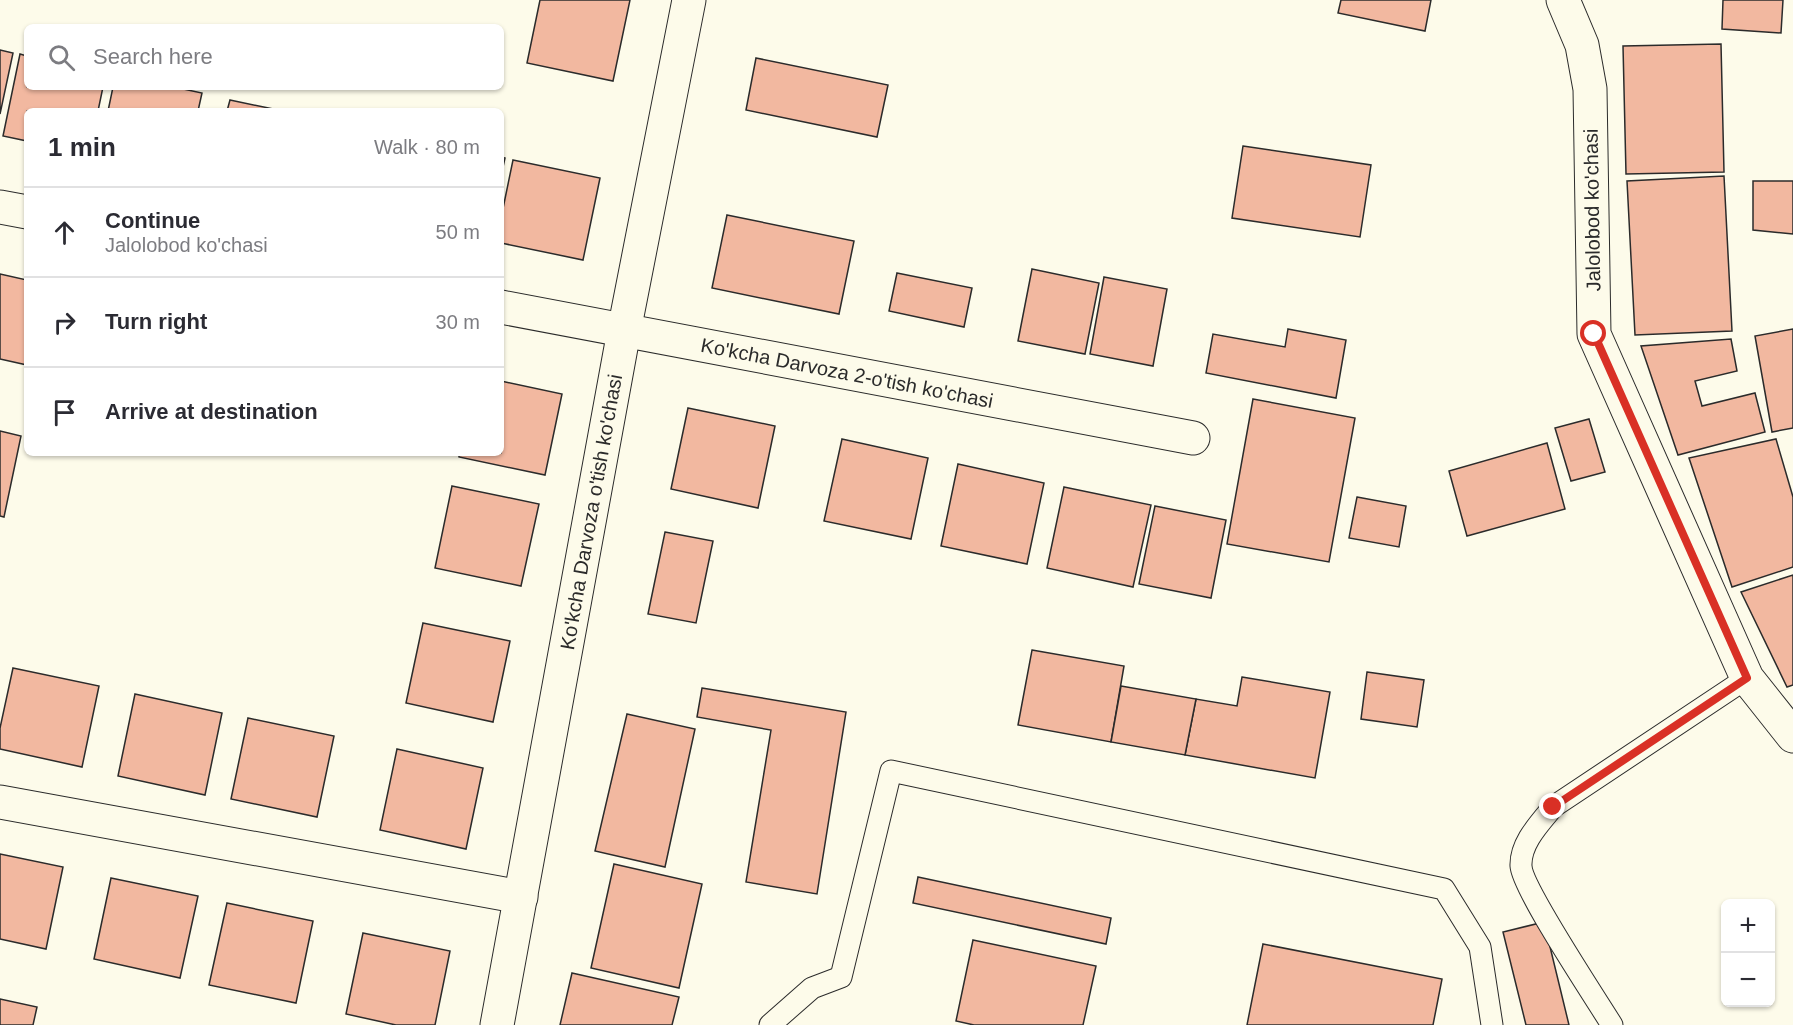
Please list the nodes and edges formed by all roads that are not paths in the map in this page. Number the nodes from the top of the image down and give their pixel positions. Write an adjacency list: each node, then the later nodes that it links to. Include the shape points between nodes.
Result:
1 (689, 0): 6 (street, Ko'kcha Darvoza o'tish ko'chasi)
2 (1563, 0): 8 (street, Jalolobod ko'chasi, via 1582,45 1590,89 1594,334)
3 (0, 207): 4 (street)
4 (24, 211)
5 (504, 307): 6 (street, Ko'kcha Darvoza 2-o'tish ko'chasi)
6 (624, 331): 7 (street, Ko'kcha Darvoza 2-o'tish ko'chasi); 11 (street, Ko'kcha Darvoza o'tish ko'chasi)
7 (1193, 438)
8 (1747, 678): 9 (street, Jalolobod ko'chasi); 15 (lane, via 1553,807 1530,835 1521,866 1532,892)
9 (1793, 736)
10 (0, 801): 11 (street)
11 (521, 897): 12 (street, Ko'kcha Darvoza o'tish ko'chasi)
12 (497, 1025)
13 (770, 1025): 14 (lane, via 812,988 841,977 891,771 1444,889 1480,947)
14 (1492, 1025)
15 (1612, 1025)

